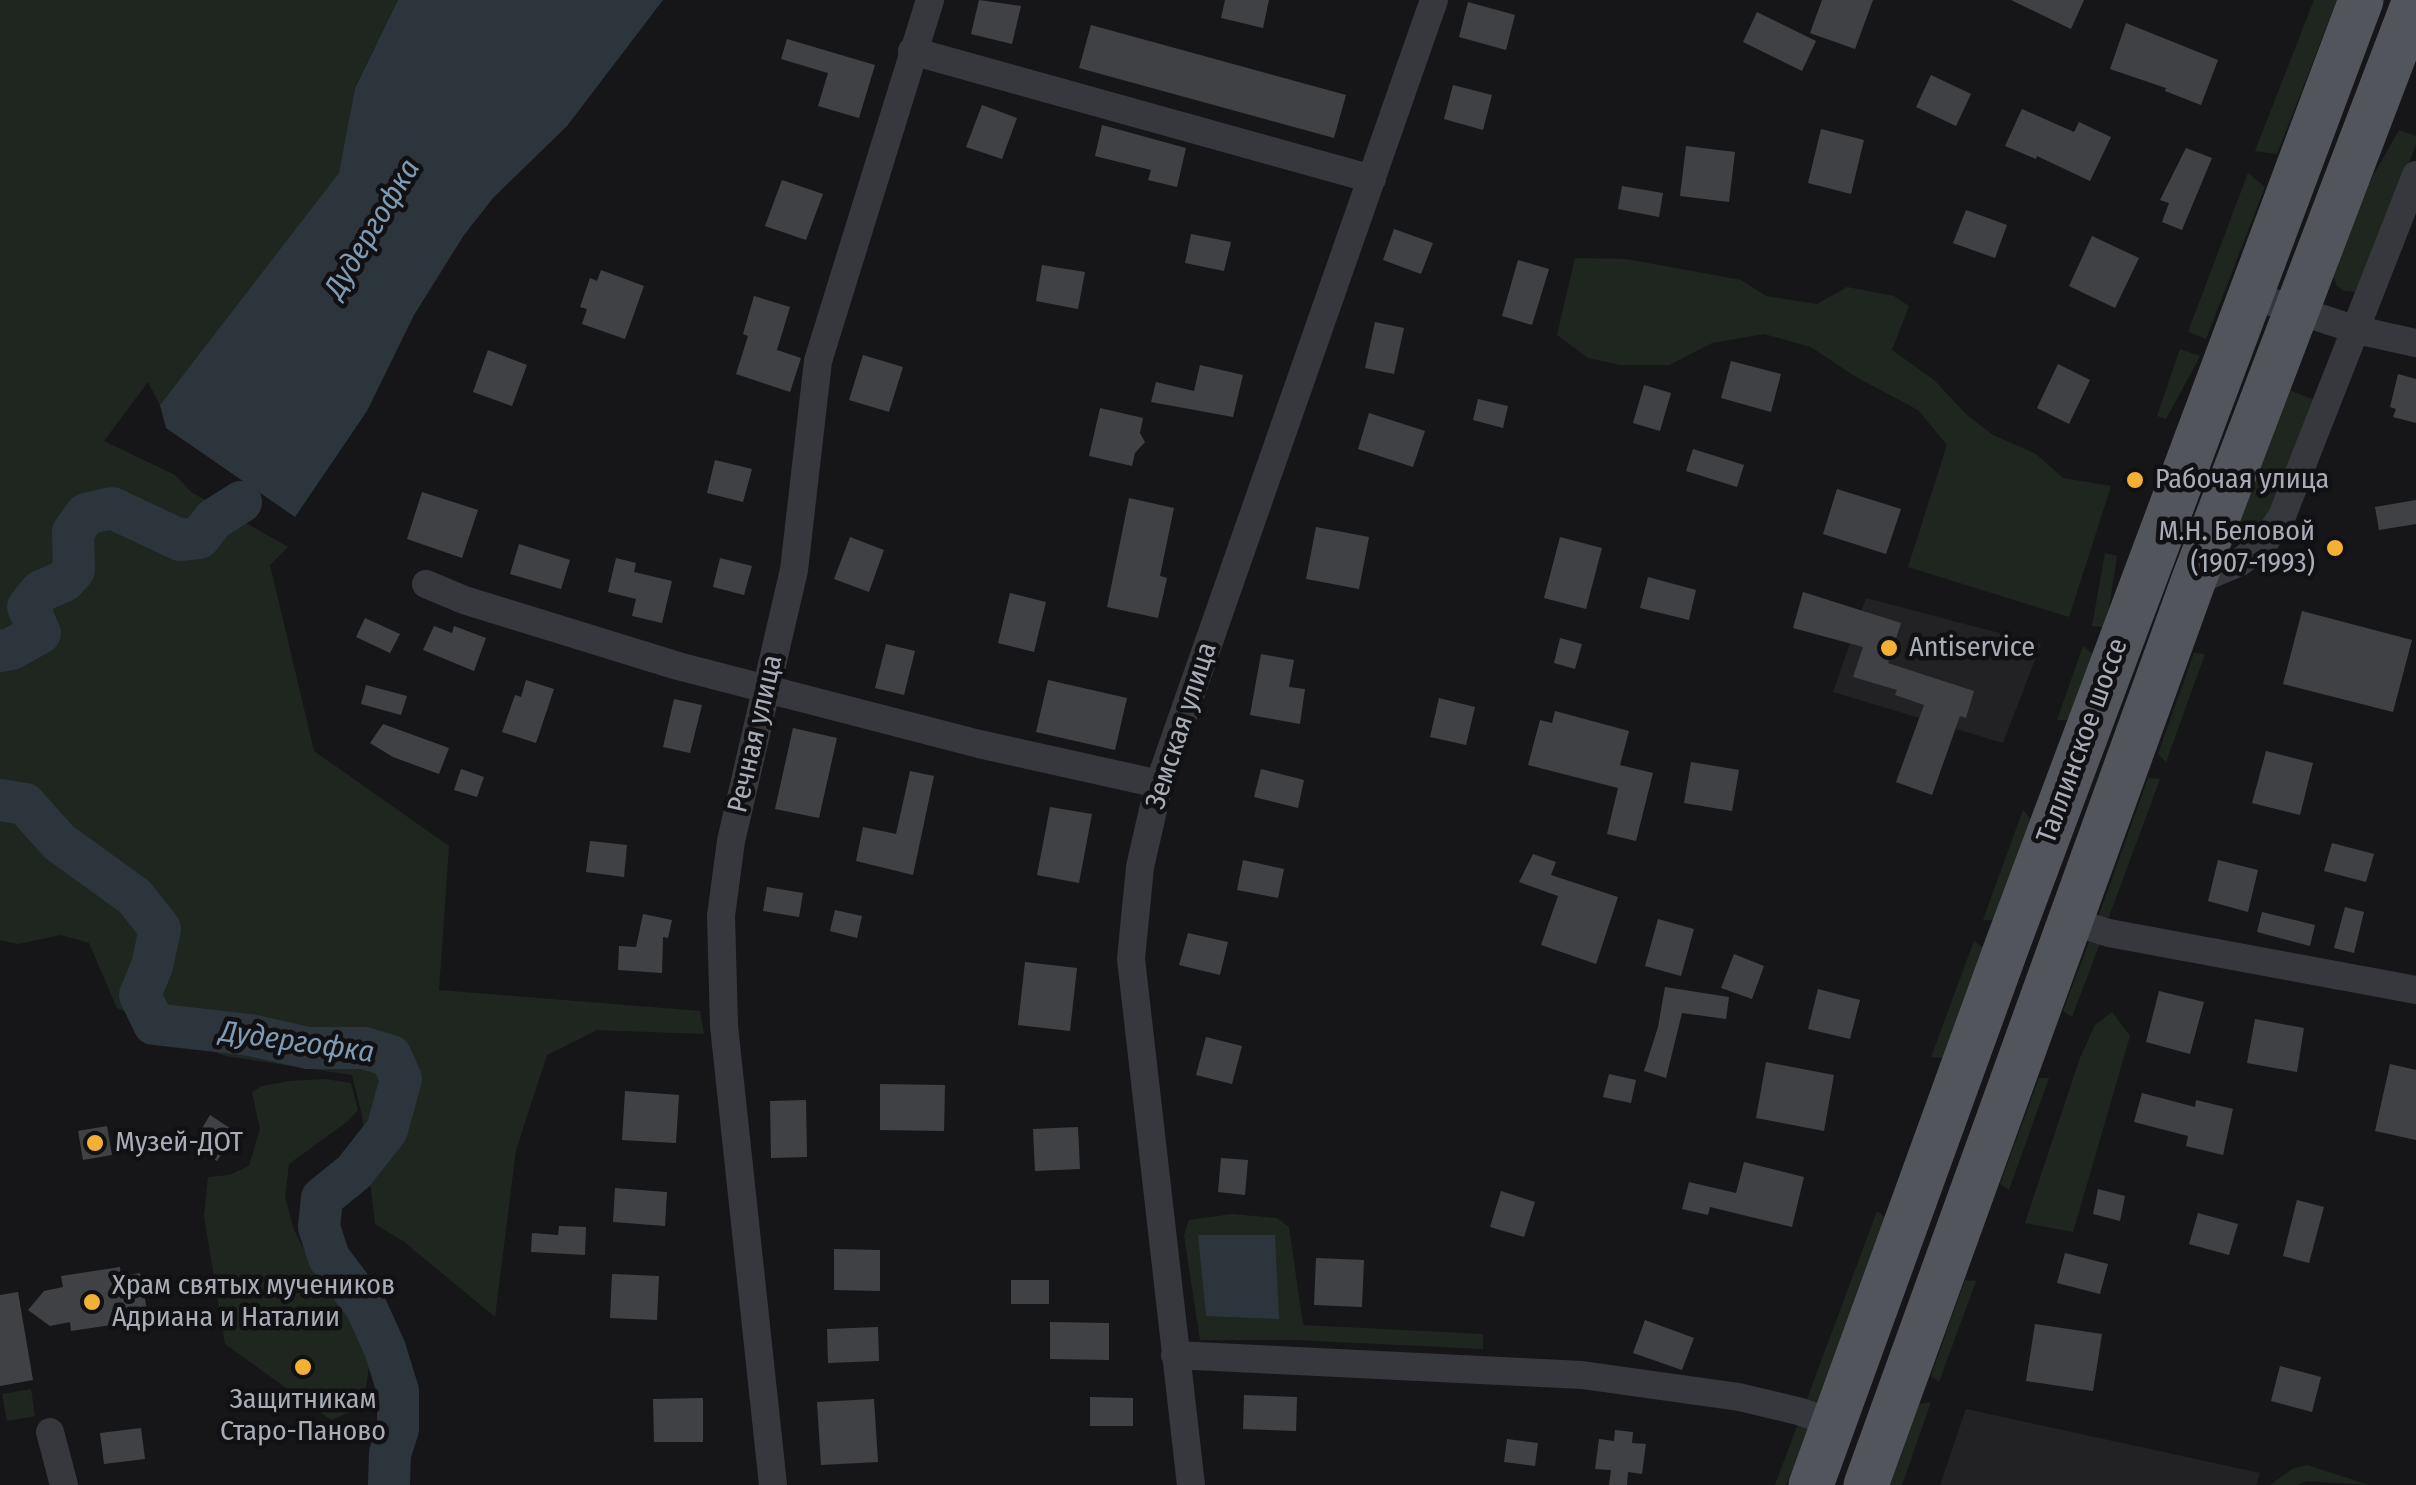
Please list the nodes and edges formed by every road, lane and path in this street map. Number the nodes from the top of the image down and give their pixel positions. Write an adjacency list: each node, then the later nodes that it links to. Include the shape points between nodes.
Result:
1 (930, 0): 5 (street, Речная улица)
2 (1434, 0): 7 (street, Земская улица)
3 (2360, 0): 8 (main road, Таллинское шоссе)
4 (2415, 0): 9 (main road, Таллинское шоссе)
5 (912, 50): 7 (street); 14 (street, Речная улица, via 818,361 794,570)
6 (2416, 175): 10 (street)
7 (1372, 179): 15 (street, Земская улица)
8 (2250, 295): 9 (street); 19 (main road, Таллинское шоссе)
9 (2297, 313): 10 (street); 12 (main road, Таллинское шоссе)
10 (2357, 330): 11 (street); 12 (street, via 2282,516 2240,562)
11 (2416, 344)
12 (2194, 582): 16 (main road, Таллинское шоссе)
13 (426, 584): 14 (street, via 594,642)
14 (766, 688): 15 (street); 22 (street, Речная улица, via 720,916 721,994)
15 (1159, 784): 18 (street, Земская улица, via 1134,908 1132,959)
16 (2071, 920): 17 (street, via 2109,933); 25 (main road, Таллинское шоссе)
17 (2416, 990)
18 (1175, 1355): 19 (street, via 1582,1374 1739,1397); 23 (street, Земская улица)
19 (1834, 1423): 24 (main road, Таллинское шоссе)
20 (50, 1432): 21 (street)
21 (64, 1485)
22 (773, 1485)
23 (1191, 1485)
24 (1811, 1485)
25 (1866, 1485)

